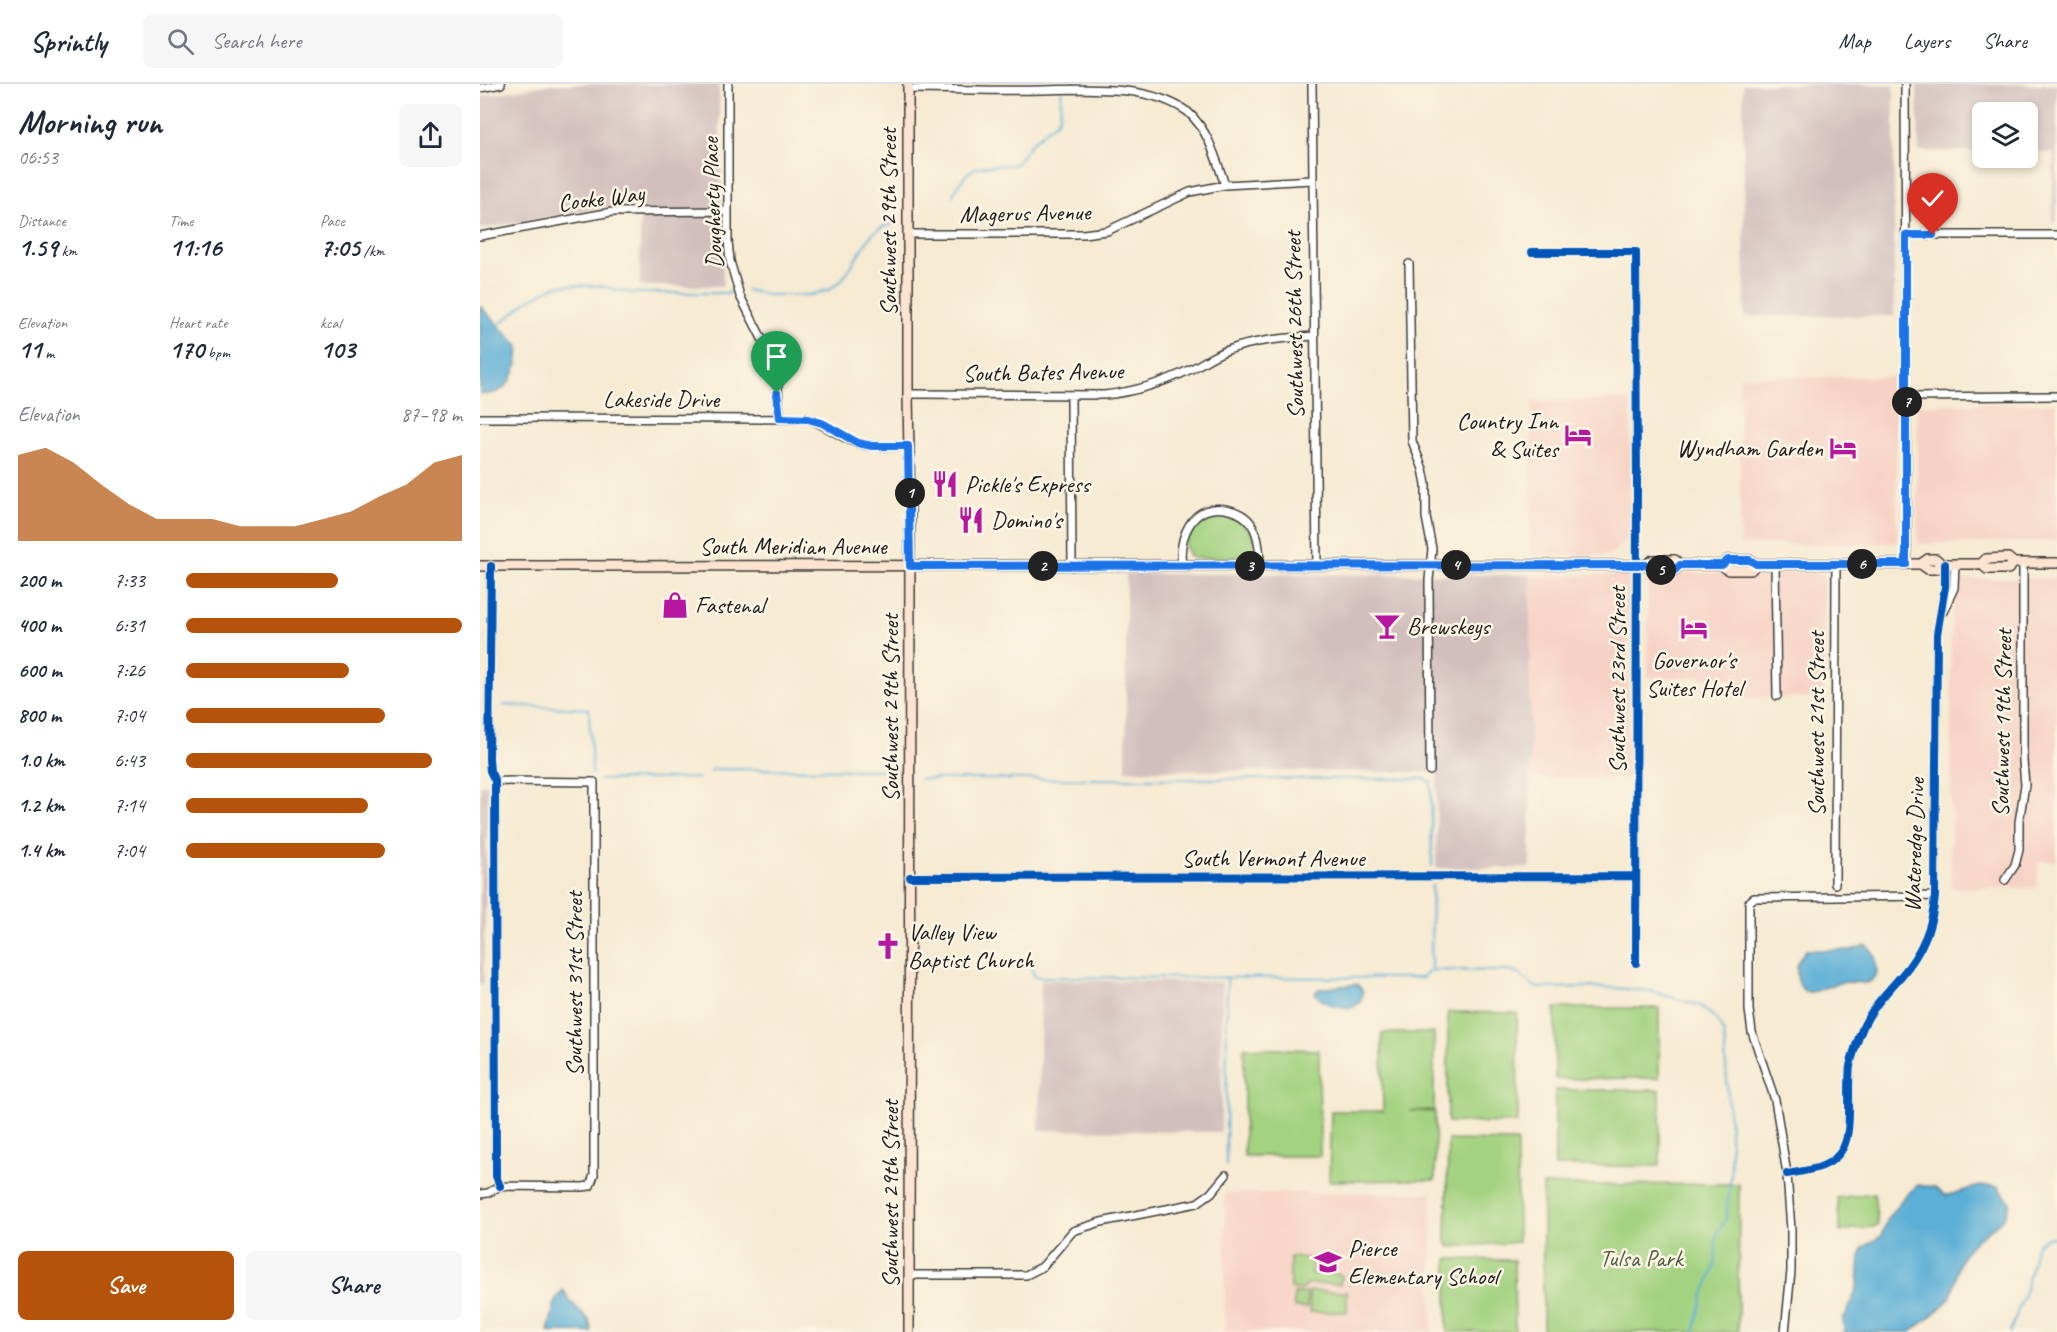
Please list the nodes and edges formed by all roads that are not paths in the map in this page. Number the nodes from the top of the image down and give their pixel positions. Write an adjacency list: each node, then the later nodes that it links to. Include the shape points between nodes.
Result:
1 (501, 84): 6 (street)
2 (728, 84): 9 (street, Dougherty Place)
3 (1312, 84): 7 (street, Southwest 26th Street)
4 (1905, 84): 11 (street)
5 (908, 87): 8 (street, via 1097,87 1133,89 1162,97 1187,112 1204,131); 10 (main road, Southwest 29th Street)
6 (480, 88)
7 (1312, 180): 8 (street, Magerus Avenue); 16 (street, Southwest 26th Street)
8 (1225, 185): 10 (street, Magerus Avenue, via 1190,192 1107,231)
9 (728, 211): 13 (street, Cooke Way, via 612,212); 22 (street, Dougherty Place, via 732,269 740,296 773,360)
10 (908, 234): 17 (main road, Southwest 29th Street)
11 (1906, 235): 12 (street); 20 (street)
12 (2057, 235)
13 (480, 236)
14 (1532, 252): 31 (street, Southwest 23rd Street, via 1636,252)
15 (1409, 264): 30 (street, via 1412,441 1424,469)
16 (1314, 336): 18 (street, South Bates Avenue, via 1262,341 1226,351 1189,370 1128,392); 37 (street, Southwest 26th Street)
17 (908, 394): 18 (street, South Bates Avenue); 23 (main road, Southwest 29th Street)
18 (1071, 395): 38 (street)
19 (2057, 396): 20 (street)
20 (1907, 397): 28 (street)
21 (480, 418): 22 (street, Lakeside Drive)
22 (780, 418): 23 (street, Lakeside Drive, via 822,423 858,443)
23 (908, 446): 34 (main road, Southwest 29th Street)
24 (2019, 563): 25 (main road, South Meridian Avenue); 29 (main road, South Meridian Avenue, via 1997,558 1980,564); 44 (street, Southwest 19th Street, via 2025,785 2019,850)
25 (2057, 563)
26 (1775, 564): 27 (main road, South Meridian Avenue); 31 (main road, South Meridian Avenue, via 1728,560 1722,565 1680,565 1675,560 1653,560); 39 (street)
27 (1836, 564): 28 (main road, South Meridian Avenue); 45 (street, Southwest 21st Street)
28 (1906, 564): 29 (main road, South Meridian Avenue, via 1921,564 1928,559)
29 (1947, 564): 46 (street, Wateredge Drive, via 1937,634)
30 (1430, 565): 31 (main road, South Meridian Avenue); 37 (main road, South Meridian Avenue); 40 (street)
31 (1642, 565): 42 (street, Southwest 23rd Street)
32 (480, 566): 33 (main road, South Meridian Avenue)
33 (491, 566): 34 (main road, South Meridian Avenue); 41 (street, via 489,759)
34 (910, 566): 38 (main road, South Meridian Avenue); 43 (main road, Southwest 29th Street)
35 (1182, 566): 36 (main road, South Meridian Avenue); 36 (street, via 1186,530 1196,515 1215,507 1246,516 1254,527); 38 (main road, South Meridian Avenue)
36 (1260, 566): 37 (main road, South Meridian Avenue)
37 (1317, 566)
38 (1072, 567)
39 (1777, 696)
40 (1430, 771)
41 (495, 781): 50 (street, via 496,1176); 50 (street, Southwest 31st Street, via 594,782 594,1175 590,1186)
42 (1636, 876): 43 (street, South Vermont Avenue); 47 (street, Southwest 23rd Street)
43 (910, 877): 52 (main road, Southwest 29th Street)
44 (2005, 880)
45 (1835, 884)
46 (1935, 896): 49 (street, Wateredge Drive, via 1926,936 1909,966 1873,1008 1856,1047 1850,1066 1843,1149 1820,1168); 49 (street, Wateredge Drive, via 1754,898 1749,902 1752,1032 1773,1092)
47 (1636, 963)
48 (1226, 1174): 52 (street, via 1223,1184 1197,1203 1078,1228 1067,1235 1042,1267 1026,1275)
49 (1787, 1174): 54 (street, Wateredge Drive, via 1791,1271)
50 (500, 1186): 51 (street)
51 (480, 1194)
52 (909, 1275): 53 (main road, Southwest 29th Street)
53 (909, 1332)
54 (1785, 1332)

